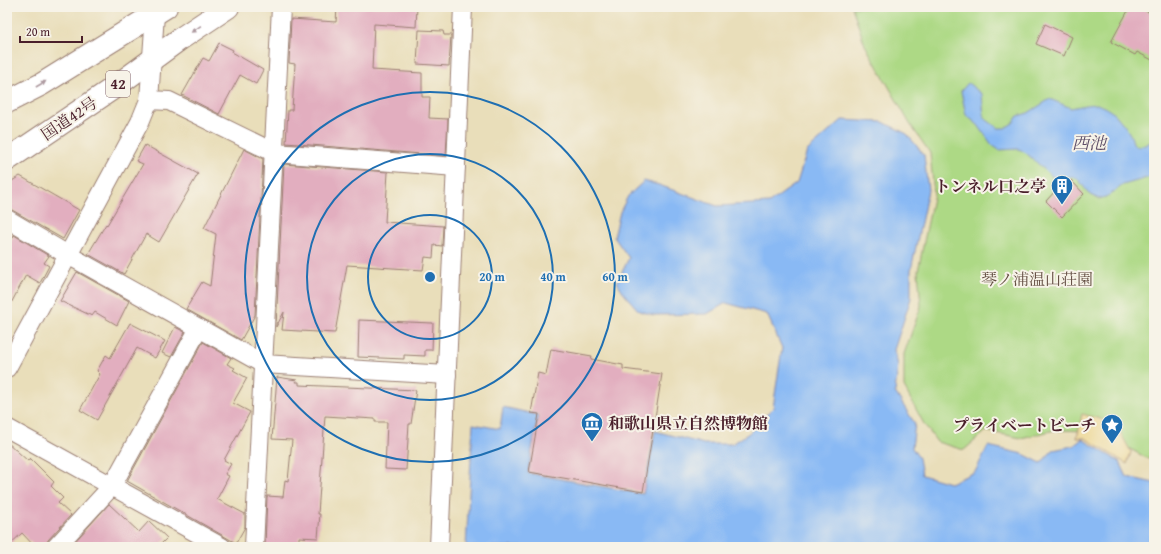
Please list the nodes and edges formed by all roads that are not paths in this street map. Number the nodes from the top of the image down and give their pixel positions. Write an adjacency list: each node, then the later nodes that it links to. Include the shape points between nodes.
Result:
1 (228, 7): 5 (highway, 国道42号 / 42, one-way to 5)
2 (281, 7): 8 (street)
3 (463, 7): 10 (street)
4 (160, 10): 5 (street); 7 (highway, 42, one-way to 4, via 42,84)
5 (152, 61): 6 (street); 9 (highway, 国道42号 / 42)
6 (149, 100): 8 (street, via 169,101); 12 (street, via 140,122)
7 (7, 102)
8 (274, 153): 10 (street); 14 (street)
9 (7, 160)
10 (456, 167): 16 (street)
11 (7, 219): 12 (street)
12 (68, 255): 13 (street); 15 (street)
13 (199, 328): 14 (street); 18 (street)
14 (263, 364): 16 (street); 22 (street)
15 (7, 368)
16 (447, 375): 23 (street)
17 (7, 428): 18 (street)
18 (112, 486): 19 (street); 20 (street)
19 (198, 542): 21 (street)
20 (56, 547)
21 (222, 547)
22 (254, 547)
23 (439, 547)

